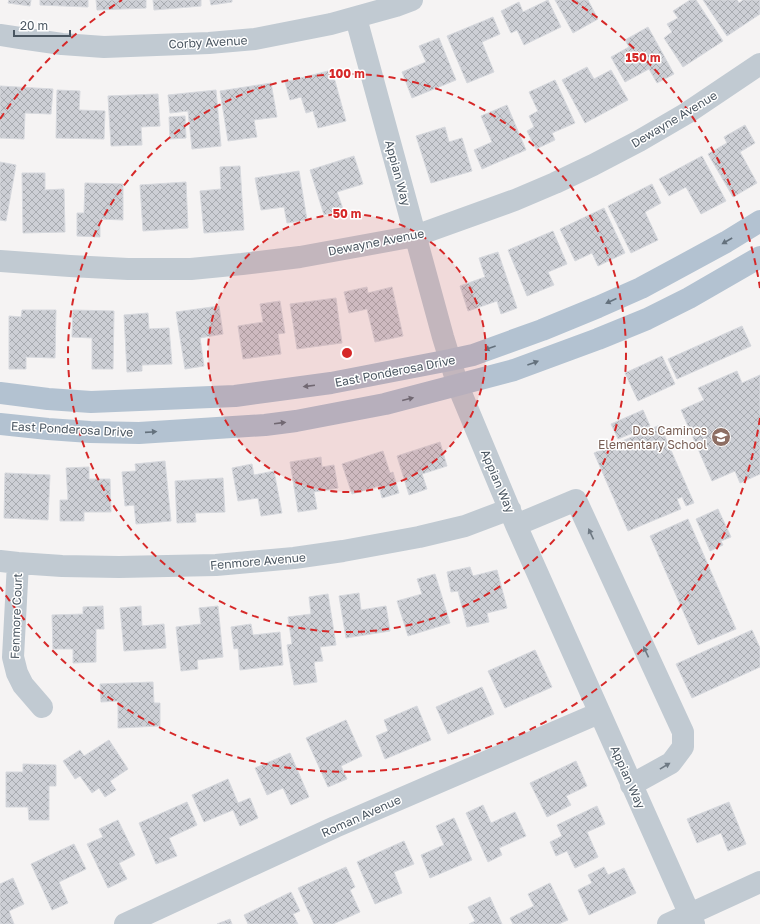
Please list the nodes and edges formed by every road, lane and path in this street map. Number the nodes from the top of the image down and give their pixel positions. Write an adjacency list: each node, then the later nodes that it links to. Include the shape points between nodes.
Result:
1 (412, 0): 2 (street, Corby Avenue)
2 (356, 18): 3 (street, Corby Avenue, via 255,39 209,43 104,46 55,43); 6 (street, Appian Way)
3 (0, 35)
4 (760, 64): 6 (street, Dewayne Avenue, via 686,113 593,165 515,200)
5 (760, 221): 9 (main road, East Ponderosa Drive, one-way to 9, via 726,242 620,298 542,330 473,355)
6 (416, 236): 8 (street, Dewayne Avenue, via 300,257 191,269 128,269); 9 (street, Appian Way)
7 (760, 257): 10 (main road, East Ponderosa Drive, one-way to 7, via 514,370 640,322 689,298)
8 (0, 261)
9 (450, 360): 10 (street, Appian Way); 11 (main road, East Ponderosa Drive, one-way to 11, via 331,383 235,396 90,402)
10 (458, 386): 12 (main road, East Ponderosa Drive, one-way to 10, via 90,432 139,433 265,425 385,404); 13 (street, Appian Way)
11 (0, 393)
12 (0, 424)
13 (513, 517): 14 (street, Fenmore Avenue, via 343,551 216,565 62,566); 16 (street, Appian Way); 17 (street, Fenmore Avenue, one-way to 13, via 671,763 683,747 683,732 576,500)
14 (9, 562): 15 (street, Fenmore Court, via 13,657 23,684)
15 (42, 707)
16 (599, 713): 17 (street, Appian Way); 20 (street, Roman Avenue, via 335,826)
17 (631, 785): 19 (street, Appian Way)
18 (760, 882): 19 (street)
19 (692, 919): 21 (street)
20 (124, 924)
21 (668, 924)

